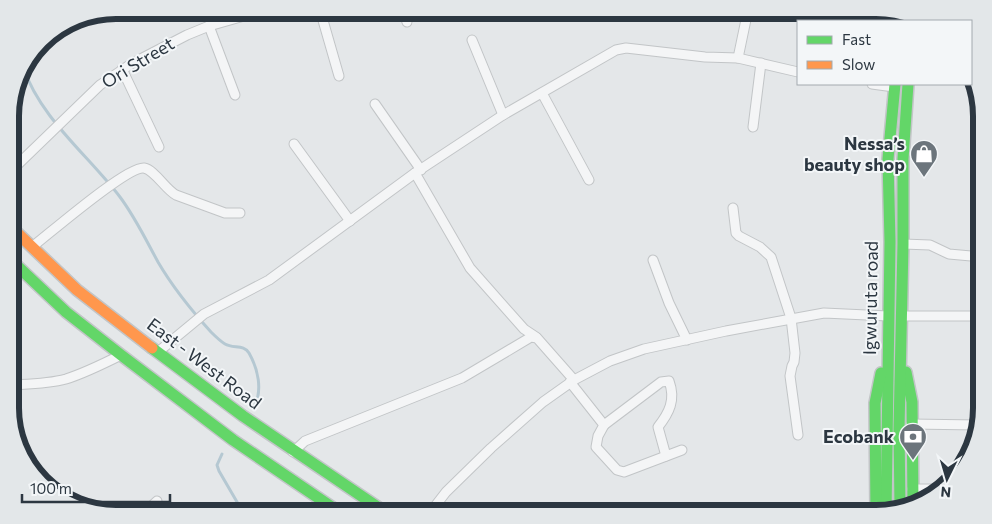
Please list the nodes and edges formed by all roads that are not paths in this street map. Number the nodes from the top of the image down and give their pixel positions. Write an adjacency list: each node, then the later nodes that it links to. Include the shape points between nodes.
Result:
1 (234, 19): 6 (street, Ori Street)
2 (323, 19): 12 (street)
3 (406, 19): 5 (street)
4 (746, 19): 8 (street)
5 (407, 22)
6 (209, 26): 10 (street, Ori Street); 16 (street)
7 (472, 40): 18 (street)
8 (738, 58): 9 (street); 15 (street, via 626,48 616,50)
9 (761, 63): 11 (street); 19 (street)
10 (122, 70): 21 (street); 22 (street, Ori Street, via 100,85)
11 (797, 72)
12 (339, 76)
13 (908, 85): 29 (main road, Igwuruta road, via 903,159)
14 (895, 86): 34 (main road, Igwuruta road, via 888,159)
15 (542, 93): 18 (street); 24 (street)
16 (235, 95)
17 (375, 104): 23 (street)
18 (503, 115): 23 (street)
19 (753, 127)
20 (294, 144): 27 (street)
21 (159, 147)
22 (19, 163)
23 (418, 171): 27 (street); 38 (street, via 470,268 524,329)
24 (589, 180)
25 (733, 208): 37 (street, via 736,233 770,257)
26 (240, 213): 30 (street, via 225,213 176,195 143,168 117,180)
27 (350, 221): 42 (street, via 261,286 204,314)
28 (19, 235): 30 (main road, East - West Road)
29 (903, 244): 31 (street, via 930,246 949,254); 35 (main road, Igwuruta road)
30 (32, 247): 42 (main road, East - West Road, via 77,290)
31 (973, 256)
32 (653, 260): 39 (street)
33 (19, 268): 43 (main road, via 66,312)
34 (888, 316): 37 (street, via 824,313); 41 (main road, Igwuruta road)
35 (902, 316): 36 (street); 40 (main road, Igwuruta road)
36 (973, 316)
37 (791, 318): 39 (street); 49 (street, via 794,362 790,376)
38 (536, 337): 44 (street); 51 (street, via 526,339 462,378 305,441)
39 (687, 340): 44 (street, via 644,349)
40 (901, 350): 46 (main road, via 912,402); 57 (main road, Igwuruta road)
41 (887, 351): 58 (main road, Igwuruta road); 63 (main road, via 875,403)
42 (158, 352): 51 (main road, East - West Road)
43 (120, 355): 45 (street, via 66,379); 60 (main road, via 233,440)
44 (572, 381): 47 (street); 62 (street, via 542,402 491,448)
45 (19, 385)
46 (911, 424): 48 (street); 53 (main road)
47 (604, 425): 52 (street, via 596,447 617,470 624,472); 52 (street, via 661,382 669,381 670,411 658,427)
48 (971, 425)
49 (798, 435)
50 (682, 450): 52 (street)
51 (293, 452): 61 (main road, East - West Road)
52 (666, 456)
53 (912, 490): 54 (street); 55 (main road)
54 (928, 490)
55 (912, 498)
56 (158, 501): 59 (street)
57 (900, 502)
58 (886, 504)
59 (154, 505)
60 (329, 505)
61 (374, 505)
62 (436, 505)
63 (876, 505)

